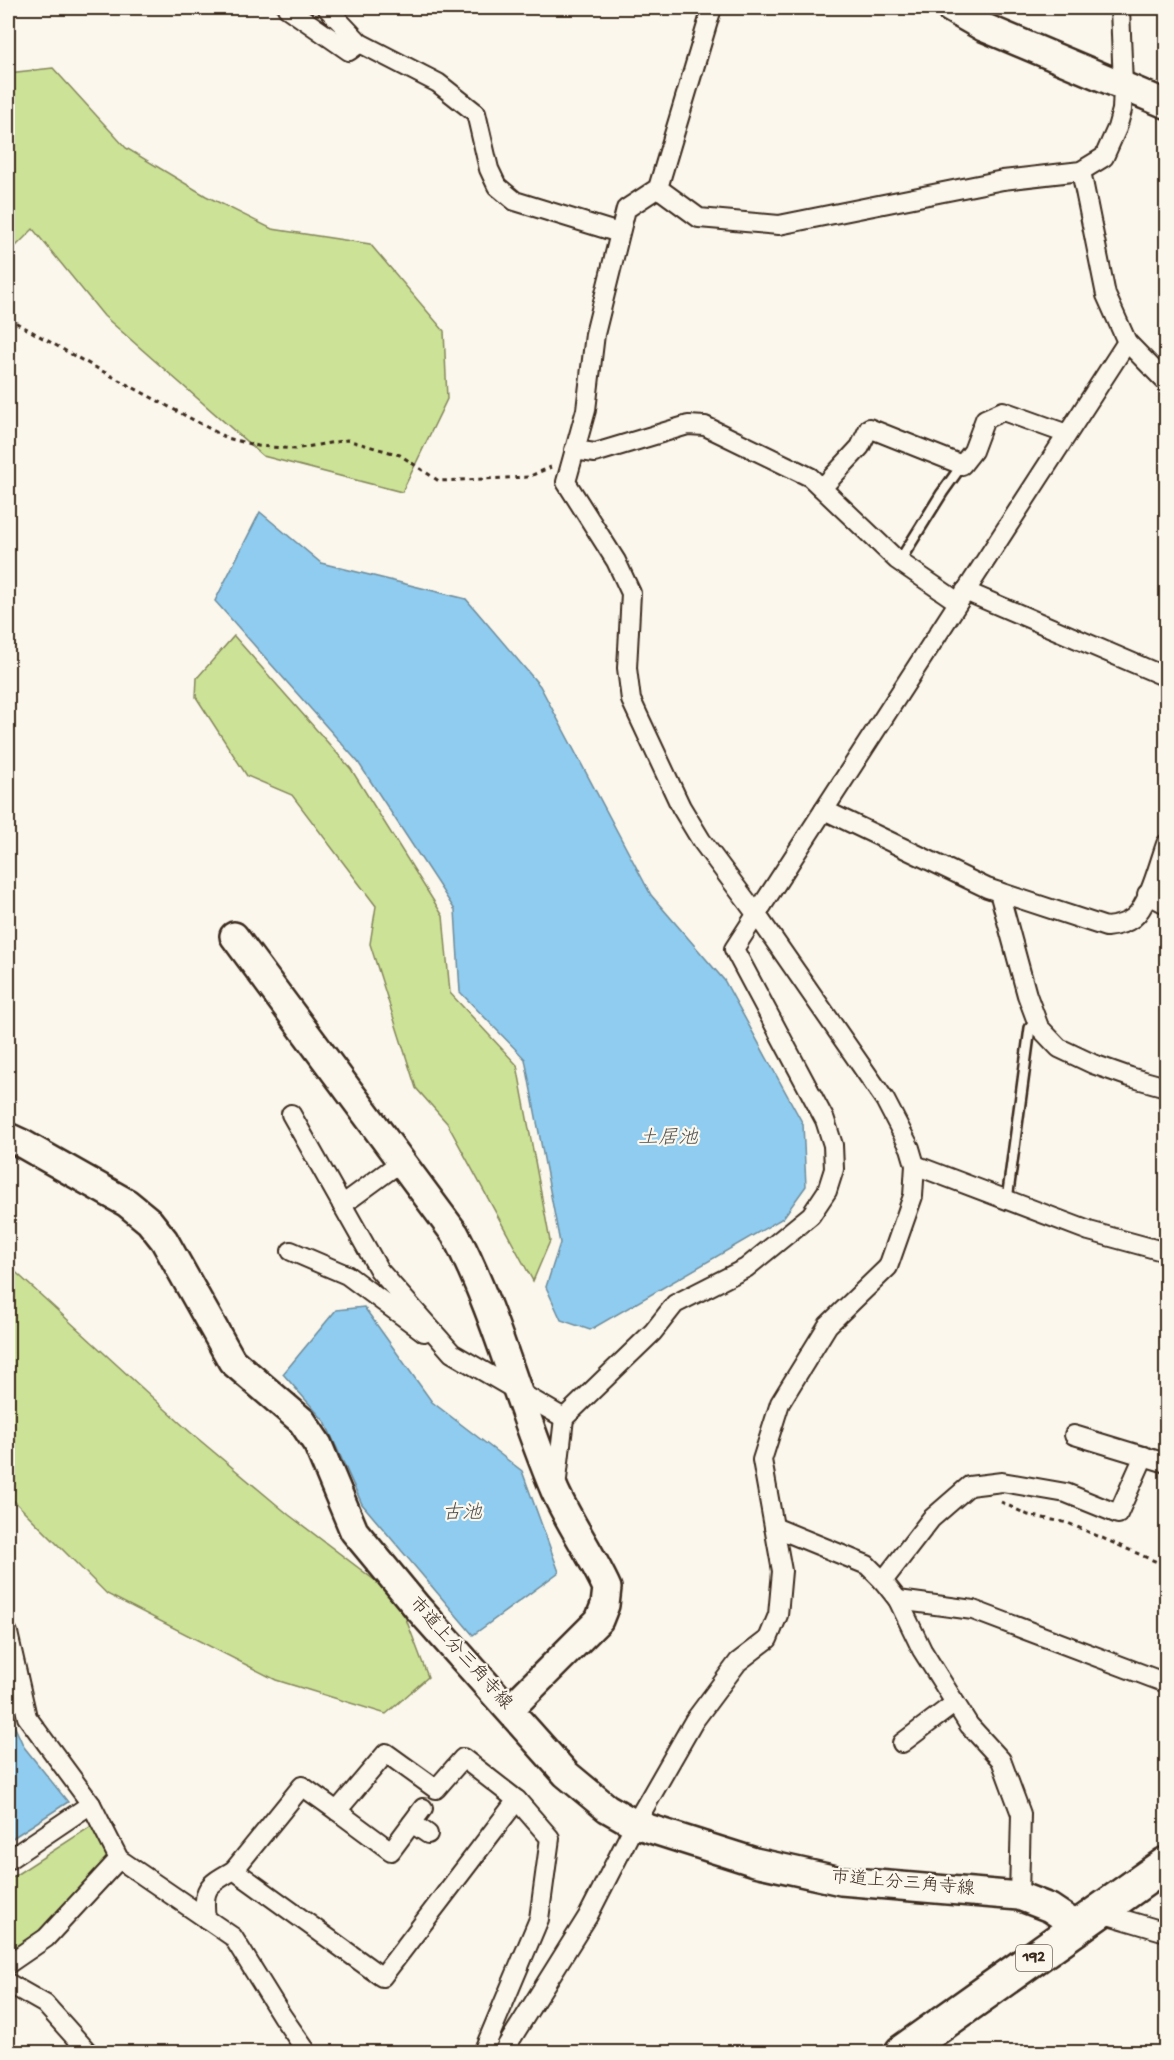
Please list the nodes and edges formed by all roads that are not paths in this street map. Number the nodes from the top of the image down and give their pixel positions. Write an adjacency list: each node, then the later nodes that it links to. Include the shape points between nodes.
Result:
1 (287, 8): 6 (street, via 349,51)
2 (327, 8): 6 (street)
3 (712, 8): 10 (street)
4 (950, 8): 7 (street, via 983,27)
5 (1120, 8): 7 (street)
6 (360, 43): 11 (street, via 438,83 476,113 489,169 497,186 515,201)
7 (1123, 86): 8 (street); 9 (street, via 1122,110 1104,157)
8 (1167, 104)
9 (1081, 171): 10 (street, via 1003,180 779,225 699,218); 12 (street, via 1106,295)
10 (658, 188): 11 (street, via 626,209)
11 (619, 233): 15 (street, via 595,334 586,410)
12 (1127, 342): 13 (street); 14 (street)
13 (1167, 382)
14 (1067, 434): 16 (street, via 1003,411 985,419 973,451); 19 (street)
15 (573, 454): 17 (street, via 595,453 688,425 705,426 810,477); 26 (street, via 566,482 616,561 631,593 627,668 631,700 681,807)
16 (962, 465): 17 (street, via 869,428 860,447); 18 (lane)
17 (822, 488): 18 (street)
18 (899, 562): 19 (street)
19 (962, 597): 20 (street); 21 (street)
20 (1167, 677)
21 (824, 810): 23 (street); 26 (street)
22 (1167, 844): 24 (street)
23 (999, 892): 24 (street, via 1106,927 1134,917); 28 (street)
24 (1148, 894): 25 (street)
25 (1167, 904)
26 (757, 915): 33 (street, via 885,1100); 40 (street, via 734,949 825,1120 833,1145 834,1169 827,1191 811,1215 746,1268 675,1304 653,1332)
27 (234, 936): 32 (street)
28 (1036, 1020): 29 (street, via 1059,1048 1093,1064); 34 (lane, via 1030,1028)
29 (1167, 1087)
30 (291, 1114): 35 (street)
31 (8, 1137): 51 (street, 市道上分三角寺線, via 127,1203 149,1221 164,1240 231,1361 302,1422 313,1437 354,1531)
32 (402, 1161): 35 (street); 39 (street, via 455,1234 472,1266)
33 (915, 1166): 34 (street); 45 (street, via 913,1196 888,1267 828,1325 780,1403 762,1460)
34 (1007, 1200): 37 (street, via 1089,1231)
35 (342, 1205): 38 (street, via 379,1270)
36 (291, 1251): 38 (street, via 347,1275)
37 (1167, 1252)
38 (452, 1353): 39 (street)
39 (516, 1390): 40 (street); 44 (street)
40 (564, 1418): 44 (street)
41 (1074, 1435): 42 (street)
42 (1144, 1456): 43 (street); 46 (street, via 1118,1514 1066,1493 1002,1482 969,1486 931,1519)
43 (1167, 1463)
44 (556, 1493): 51 (street, via 607,1588 605,1605 599,1620)
45 (774, 1527): 46 (street, via 867,1565); 58 (street, via 782,1571 778,1615 768,1640 738,1662 694,1721)
46 (884, 1581): 47 (street)
47 (898, 1600): 49 (street, via 973,1610); 50 (street, via 922,1650)
48 (8, 1633): 54 (street, via 27,1717)
49 (1167, 1683)
50 (955, 1703): 52 (street); 64 (street, via 1001,1760 1021,1814)
51 (510, 1709): 58 (street, 市道上分三角寺線, via 566,1774 607,1808)
52 (902, 1743)
53 (517, 1800): 56 (street, via 463,1758 436,1789 386,1753); 63 (street, via 382,1977); 72 (street, via 550,1838 539,1919)
54 (91, 1804): 60 (street); 61 (street)
55 (423, 1808): 57 (street)
56 (337, 1811): 57 (street, via 391,1851); 63 (street, via 302,1786)
57 (412, 1823): 59 (street)
58 (635, 1824): 64 (street, 市道上分三角寺線, via 755,1862 841,1881); 73 (street, via 588,1916)
59 (428, 1834)
60 (119, 1859): 65 (street); 68 (street, via 46,1938)
61 (8, 1860)
62 (1167, 1864): 66 (highway, 192)
63 (234, 1870): 65 (street, via 210,1885 204,1901)
64 (1019, 1896): 66 (street, 市道上分三角寺線)
65 (206, 1919): 71 (street, via 233,1937)
66 (1087, 1919): 67 (street); 74 (highway, 192)
67 (1167, 1932)
68 (8, 1964)
69 (8, 1983): 70 (street, via 45,2004)
70 (88, 2052)
71 (307, 2052)
72 (483, 2052)
73 (503, 2052)
74 (902, 2052)

